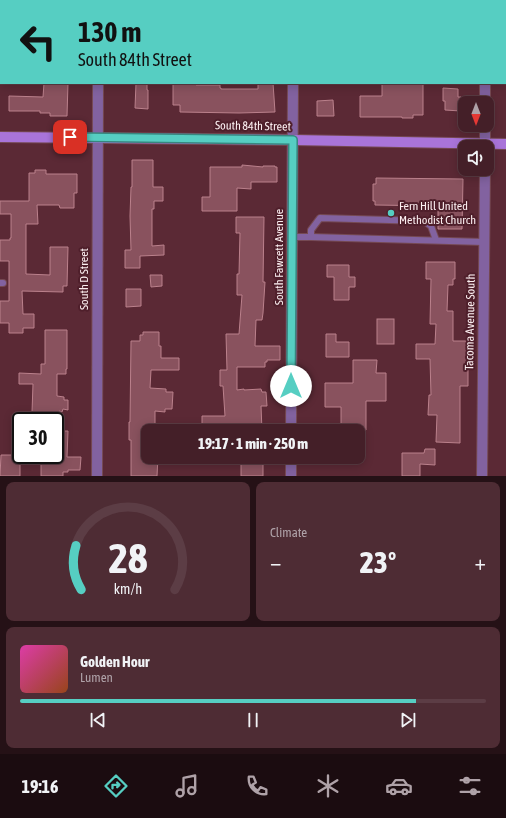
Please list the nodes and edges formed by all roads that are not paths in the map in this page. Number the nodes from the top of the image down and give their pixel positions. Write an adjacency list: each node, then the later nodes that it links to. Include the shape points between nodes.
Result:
1 (98, 84): 6 (street, South D Street)
2 (293, 84): 7 (street, South Fawcett Avenue)
3 (485, 84): 4 (street)
4 (485, 96)
5 (0, 137): 6 (main road, South 84th Street)
6 (98, 137): 7 (main road, South 84th Street); 18 (street, South D Street)
7 (293, 140): 8 (main road, South 84th Street); 12 (street, South Fawcett Avenue)
8 (458, 144)
9 (506, 144): 10 (main road, South 84th Street)
10 (494, 145)
11 (484, 176): 15 (street, Tacoma Avenue South)
12 (292, 237): 13 (lane); 16 (street, South Fawcett Avenue)
13 (311, 237): 14 (lane); 14 (lane, via 311,230 320,218 424,221 431,226)
14 (436, 240): 15 (lane)
15 (484, 242): 20 (street, Tacoma Avenue South)
16 (291, 424)
17 (291, 464): 19 (street)
18 (97, 476)
19 (291, 476)
20 (482, 476)

